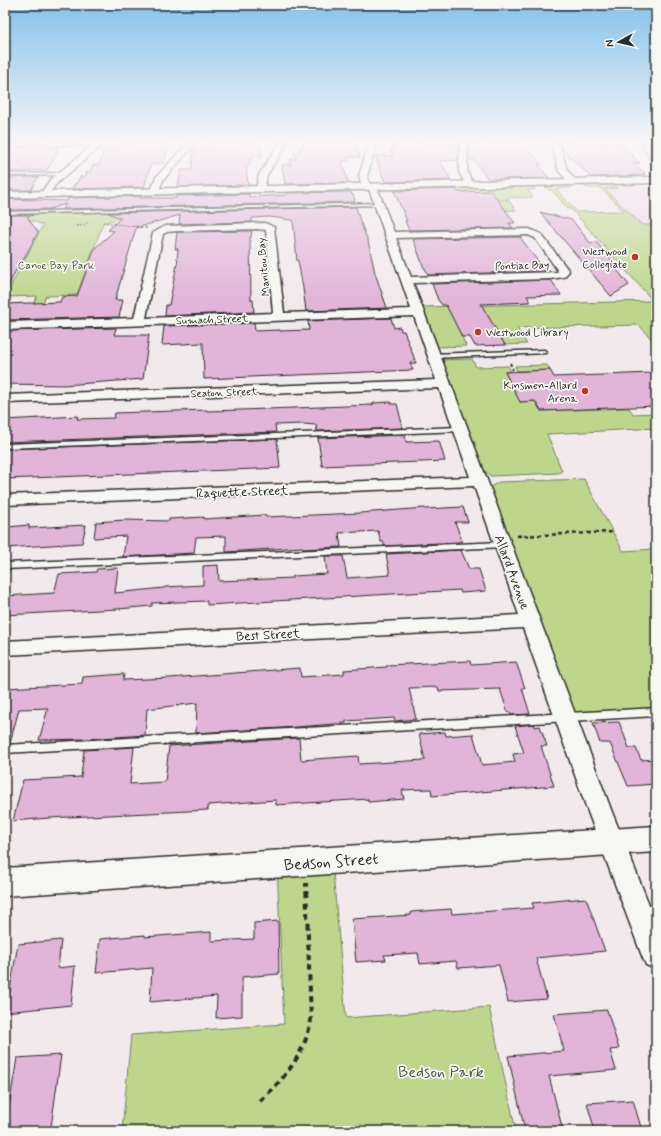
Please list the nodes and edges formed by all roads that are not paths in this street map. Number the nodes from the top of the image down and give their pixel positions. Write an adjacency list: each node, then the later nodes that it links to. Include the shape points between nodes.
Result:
1 (374, 196): 2 (street, Allard Avenue)
2 (379, 204): 3 (lane); 4 (street, Allard Avenue)
3 (5, 213)
4 (390, 235): 5 (street, Allard Avenue); 5 (street, Pontiac Bay, via 529,232 538,236 564,270 560,275 550,276)
5 (407, 280): 6 (street, Allard Avenue)
6 (418, 312): 7 (street, Sumach Street); 11 (street, Allard Avenue)
7 (279, 317): 8 (street, Sumach Street); 8 (street, Manitou Bay, via 272,232 269,228 185,227 162,230 157,235)
8 (139, 321): 9 (street, Sumach Street)
9 (5, 326)
10 (544, 352): 11 (lane)
11 (433, 356): 12 (street, Allard Avenue)
12 (444, 384): 13 (street, Seaton Street); 14 (street, Allard Avenue)
13 (5, 399)
14 (460, 429): 15 (lane); 16 (street, Allard Avenue)
15 (5, 446)
16 (479, 481): 17 (street, Raquette Street); 18 (street, Allard Avenue)
17 (5, 500)
18 (510, 541): 19 (lane); 20 (street, Allard Avenue)
19 (5, 566)
20 (531, 621): 21 (street, Best Street); 23 (street, Allard Avenue)
21 (5, 648)
22 (656, 712): 23 (lane)
23 (567, 717): 24 (lane); 26 (street, Allard Avenue)
24 (5, 749)
25 (656, 839): 26 (street, Bedson Street)
26 (613, 842): 27 (street, Bedson Street); 28 (street, Allard Avenue)
27 (5, 882)
28 (656, 956)

